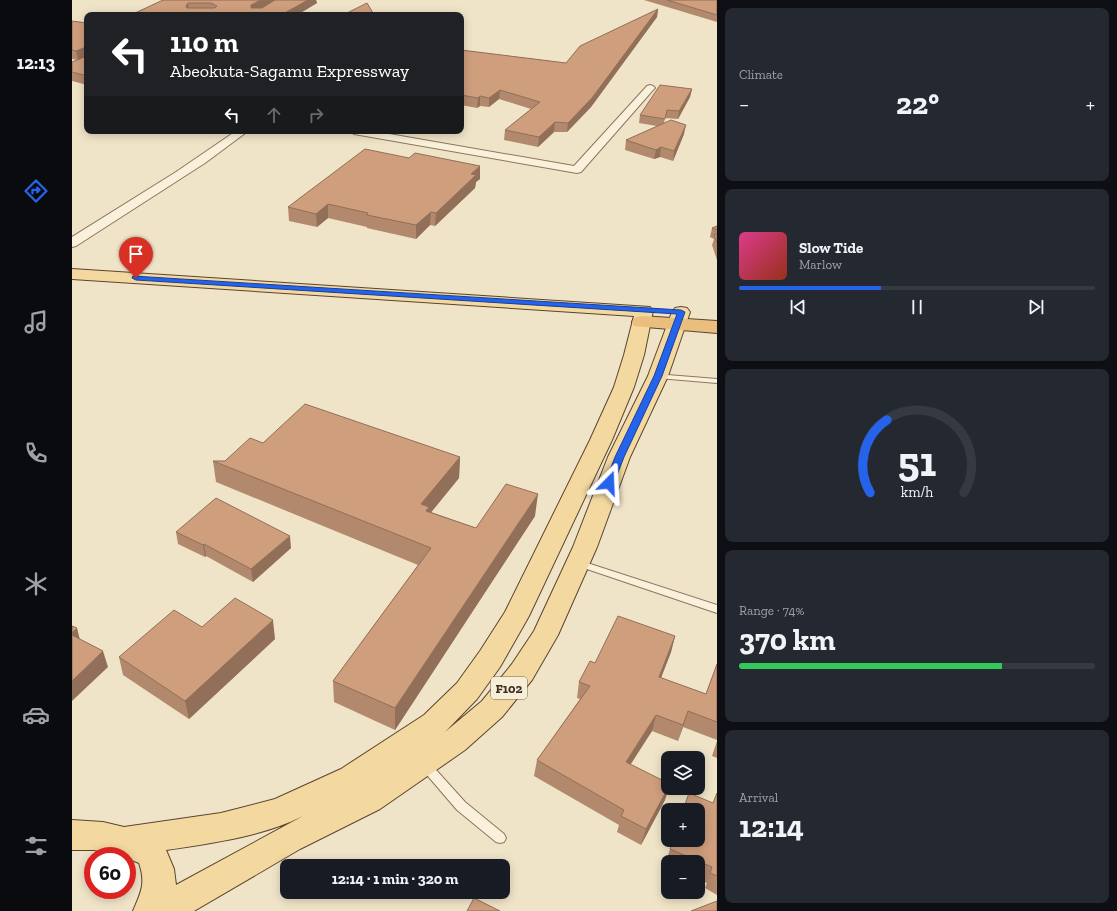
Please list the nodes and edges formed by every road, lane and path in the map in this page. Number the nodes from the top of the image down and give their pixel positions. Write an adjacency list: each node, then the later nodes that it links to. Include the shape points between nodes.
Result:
1 (650, 88): 3 (street, via 577,170)
2 (239, 134): 4 (street, via 210,156)
3 (371, 134)
4 (72, 243)
5 (72, 274): 8 (main road)
6 (72, 283): 8 (main road)
7 (717, 313): 9 (highway)
8 (643, 316): 9 (highway); 18 (main road, F102, via 626,380 602,440 516,616 467,691 434,724 396,750 352,778 280,812 221,827)
9 (679, 319): 10 (highway); 11 (main road, F102)
10 (717, 327)
11 (658, 376): 12 (lane); 13 (main road, F102, via 619,457)
12 (717, 381)
13 (578, 563): 14 (lane); 15 (main road, F102, via 545,635 522,672 492,709 455,741)
14 (717, 609)
15 (423, 763): 17 (lane, via 462,806); 20 (main road, F102, via 369,799 289,839)
16 (72, 835): 18 (main road, F102, via 95,835)
17 (500, 838)
18 (126, 841): 19 (main road, F102, via 151,853 160,873 159,895)
19 (150, 911)
20 (162, 911)

